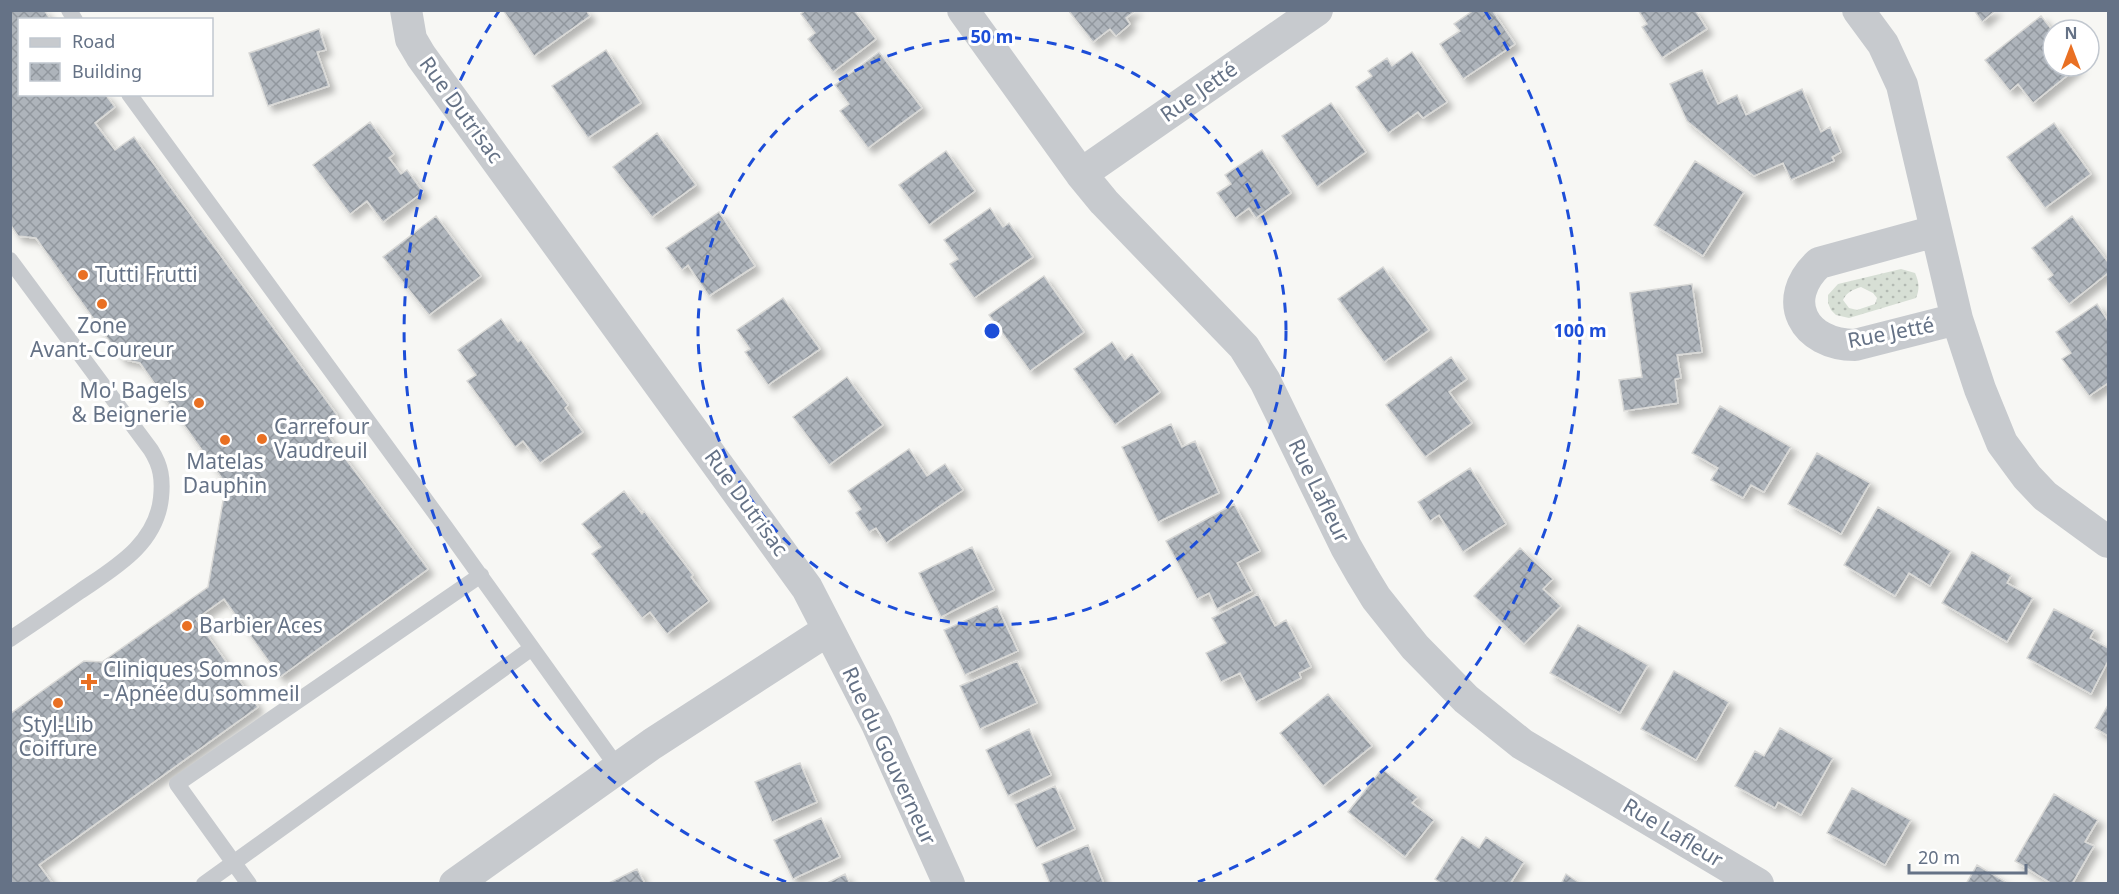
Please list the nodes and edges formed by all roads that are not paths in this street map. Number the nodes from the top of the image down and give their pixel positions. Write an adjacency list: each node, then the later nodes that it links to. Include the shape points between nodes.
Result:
1 (406, 10): 12 (street, Rue Dutrisac, via 411,39 421,56 802,580)
2 (963, 10): 6 (street, Rue Lafleur)
3 (1317, 10): 6 (street, Rue Jetté)
4 (1858, 10): 7 (street, Rue Jetté, via 1883,44 1902,85)
5 (130, 96): 11 (lane)
6 (1081, 174): 21 (street, Rue Lafleur, via 1244,347 1265,381 1362,575 1428,661 1466,699 1522,744)
7 (1936, 231): 9 (street, Rue Jetté); 9 (street, Rue Jetté, via 1819,263 1803,284 1803,320 1832,343 1856,345)
8 (10, 260): 13 (lane, via 151,450 162,475 155,523 145,539 110,571)
9 (1957, 319): 10 (street, Rue Jetté, via 1990,416 2013,460 2045,496)
10 (2109, 542)
11 (480, 575): 14 (lane); 16 (lane, via 177,784)
12 (828, 630): 15 (street); 20 (street, Rue du Gouverneur, via 877,724)
13 (10, 639)
14 (532, 648): 15 (lane); 16 (lane)
15 (618, 768): 17 (street)
16 (234, 863): 18 (lane); 19 (lane)
17 (469, 879)
18 (204, 884)
19 (249, 884)
20 (949, 884)
21 (1758, 884)

